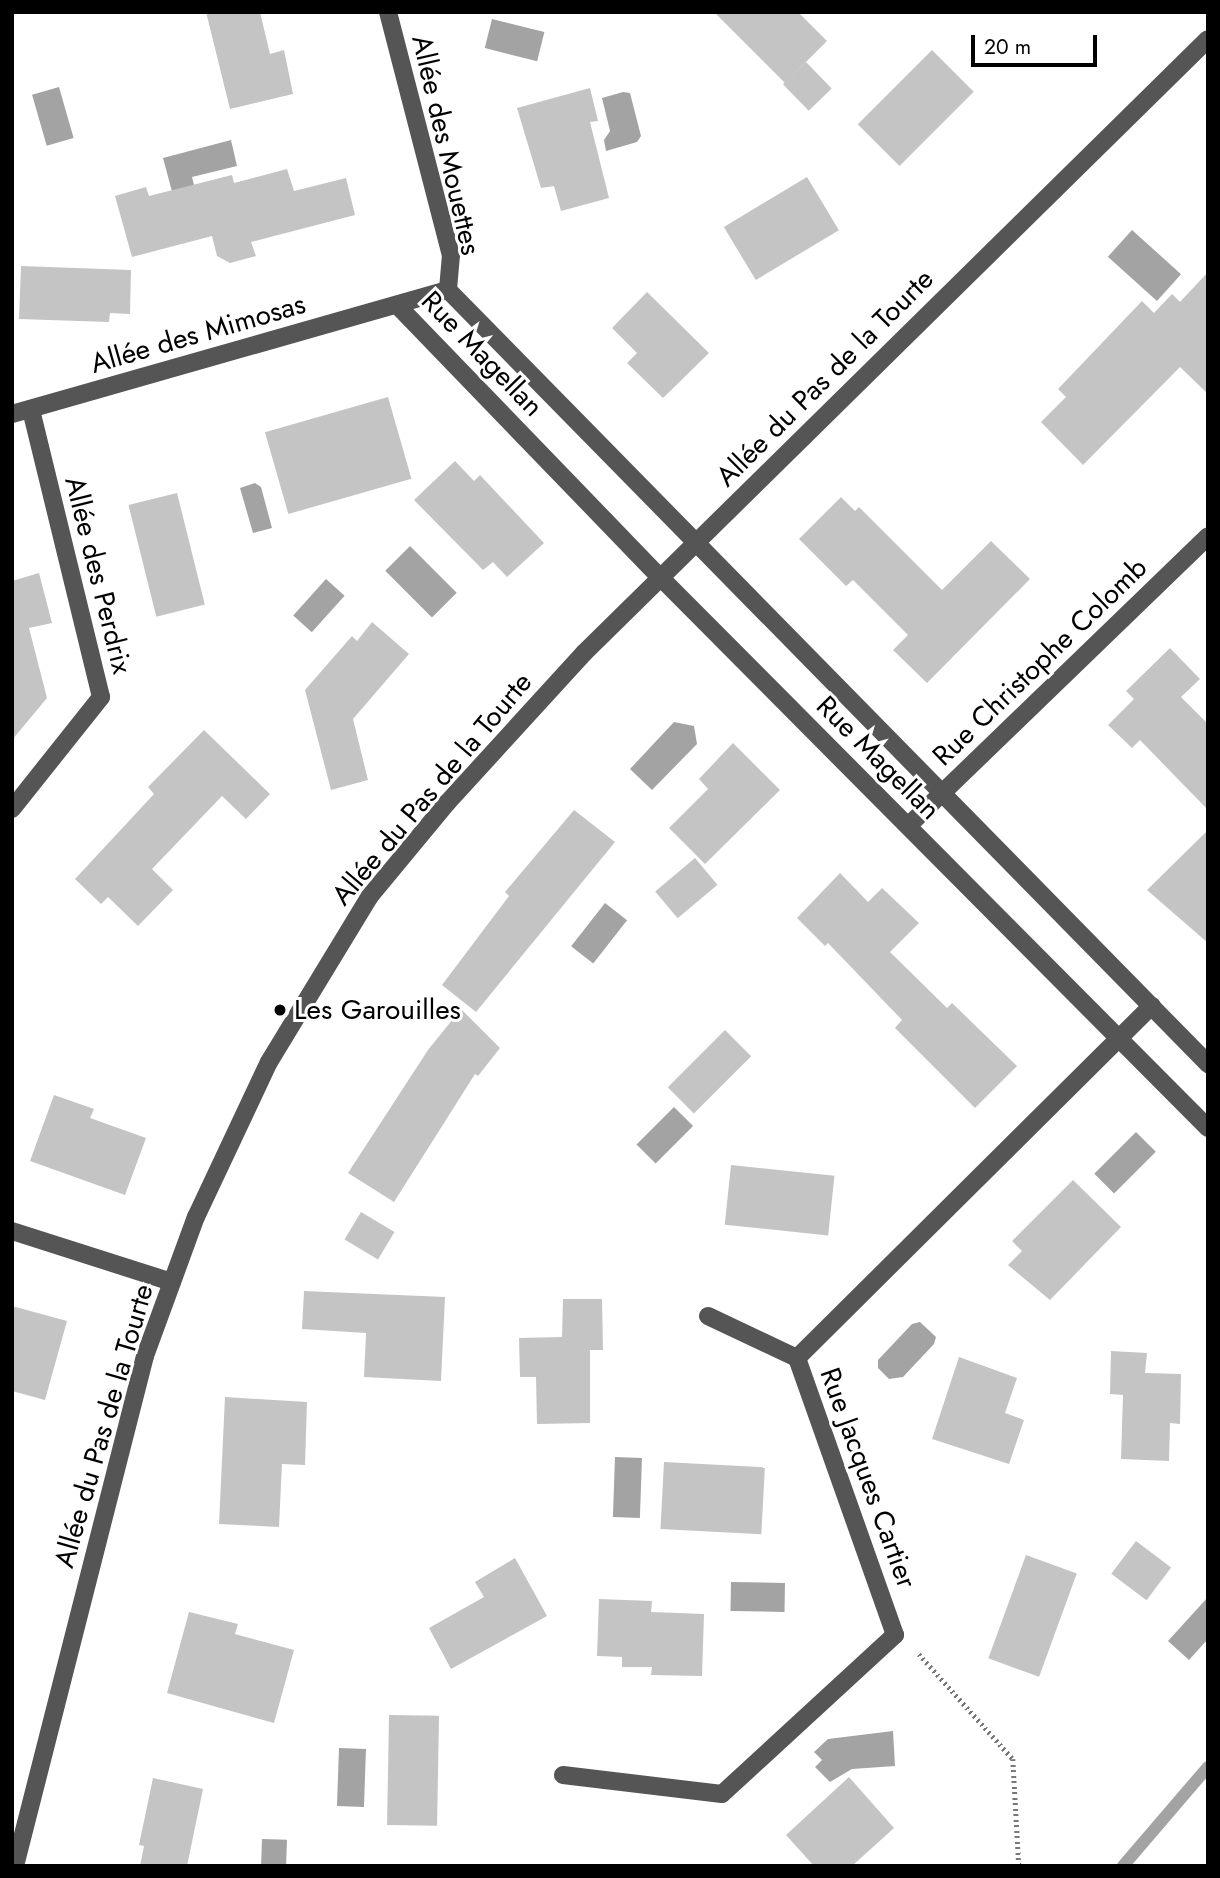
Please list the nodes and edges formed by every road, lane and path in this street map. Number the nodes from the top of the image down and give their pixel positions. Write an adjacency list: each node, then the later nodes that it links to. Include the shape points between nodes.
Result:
1 (388, 12): 3 (street, Allée des Mouettes, via 451,255)
2 (1208, 39): 8 (street, Allée du Pas de la Tourte)
3 (448, 290): 4 (street, Rue Magellan); 8 (street, Rue Magellan)
4 (397, 305): 5 (street, Allée des Mimosas); 9 (street, Rue Magellan)
5 (31, 409): 6 (street, Allée des Mimosas); 11 (street, Allée des Perdrix, via 101,697)
6 (12, 414)
7 (1208, 537): 10 (street, Rue Christophe Colomb)
8 (694, 544): 9 (street, Allée du Pas de la Tourte); 10 (street, Rue Magellan)
9 (660, 577): 12 (street, Rue Magellan); 18 (street, Allée du Pas de la Tourte, via 536,702 370,896 269,1062 196,1217)
10 (942, 793): 12 (street, Rue Christophe Colomb); 13 (street, Rue Magellan)
11 (12, 809)
12 (908, 826): 14 (street, Rue Magellan)
13 (1152, 1006): 14 (street, Rue Jacques Cartier); 15 (street, Rue Magellan)
14 (1119, 1038): 16 (street, Rue Magellan); 20 (street, Rue Jacques Cartier)
15 (1208, 1064)
16 (1208, 1128)
17 (12, 1231): 18 (street)
18 (172, 1282): 23 (street, Allée du Pas de la Tourte, via 145,1356)
19 (708, 1317): 20 (street)
20 (797, 1358): 21 (street, Rue Jacques Cartier)
21 (895, 1635): 22 (street, via 722,1794); 24 (path, via 912,1646 1013,1759)
22 (564, 1775)
23 (15, 1866)
24 (1019, 1866)

